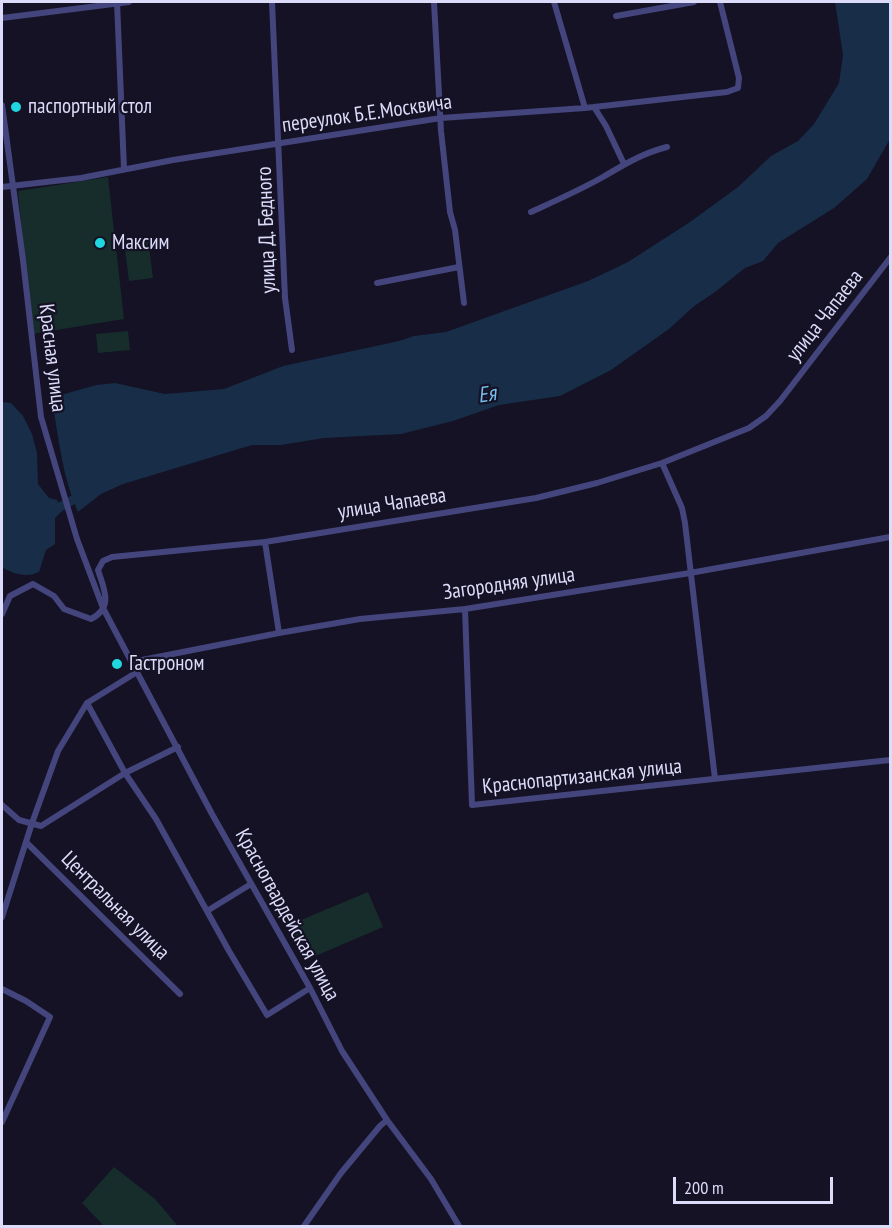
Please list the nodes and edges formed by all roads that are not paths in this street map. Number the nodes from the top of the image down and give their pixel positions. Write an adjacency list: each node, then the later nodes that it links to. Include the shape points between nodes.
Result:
1 (117, 2): 2 (street); 9 (street); 17 (street)
2 (129, 2)
3 (272, 2): 14 (street, улица Д. Бедного)
4 (434, 2): 13 (street)
5 (554, 2): 12 (street)
6 (694, 2): 8 (street)
7 (720, 2): 11 (street, переулок Б.Е.Москвича, via 737,68 738,88)
8 (616, 16)
9 (2, 18)
10 (2, 105): 18 (street, Красная улица)
11 (594, 107): 12 (street, переулок Б.Е.Москвича); 16 (street)
12 (585, 108): 13 (street, переулок Б.Е.Москвича)
13 (441, 118): 14 (street, переулок Б.Е.Москвича); 22 (street)
14 (279, 143): 17 (street, переулок Б.Е.Москвича); 25 (street, улица Д. Бедного, via 285,298)
15 (667, 147): 16 (street)
16 (624, 164): 20 (street)
17 (124, 169): 18 (street, переулок Б.Е.Москвича)
18 (14, 186): 19 (street, переулок Б.Е.Москвича); 30 (street, Красная улица, via 41,417 77,539)
19 (2, 187)
20 (531, 212)
21 (891, 258): 26 (street, улица Чапаева, via 766,416 749,428)
22 (459, 267): 23 (street); 24 (street)
23 (377, 283)
24 (464, 303)
25 (292, 350)
26 (662, 463): 28 (street, улица Чапаева, via 536,498); 29 (street, via 682,508)
27 (891, 537): 29 (street, Загородняя улица)
28 (265, 542): 30 (street, улица Чапаева, via 122,555 102,561 98,570 107,596); 33 (street)
29 (690, 573): 31 (street, Загородняя улица); 40 (street)
30 (103, 608): 32 (street, via 91,619 64,609 54,596 33,584 10,596); 34 (street, Красногвардейская улица)
31 (465, 609): 33 (street, Загородняя улица, via 360,619); 40 (street, Краснопартизанская улица, via 472,805)
32 (2, 614)
33 (279, 633): 34 (street, Загородняя улица)
34 (132, 662): 35 (street, Красногвардейская улица)
35 (137, 672): 36 (street); 37 (street, Красногвардейская улица)
36 (87, 703): 39 (street); 42 (street, via 58,751)
37 (178, 747): 39 (street); 44 (street, Красногвардейская улица)
38 (891, 760): 40 (street, Краснопартизанская улица)
39 (126, 773): 42 (street, via 41,826); 46 (street)
40 (715, 779)
41 (2, 805): 42 (street, via 19,820)
42 (32, 823): 43 (street)
43 (27, 843): 45 (street); 50 (street, Центральная улица)
44 (251, 884): 46 (street); 48 (street, Красногвардейская улица)
45 (3, 906): 47 (street)
46 (207, 911): 48 (street, via 267,1015)
47 (2, 917)
48 (310, 988): 51 (street, Красногвардейская улица, via 342,1051)
49 (2, 989): 52 (street, via 50,1017)
50 (180, 993)
51 (387, 1120): 53 (street, via 342,1173); 54 (street, Красногвардейская улица)
52 (2, 1122)
53 (307, 1225)
54 (459, 1227)

